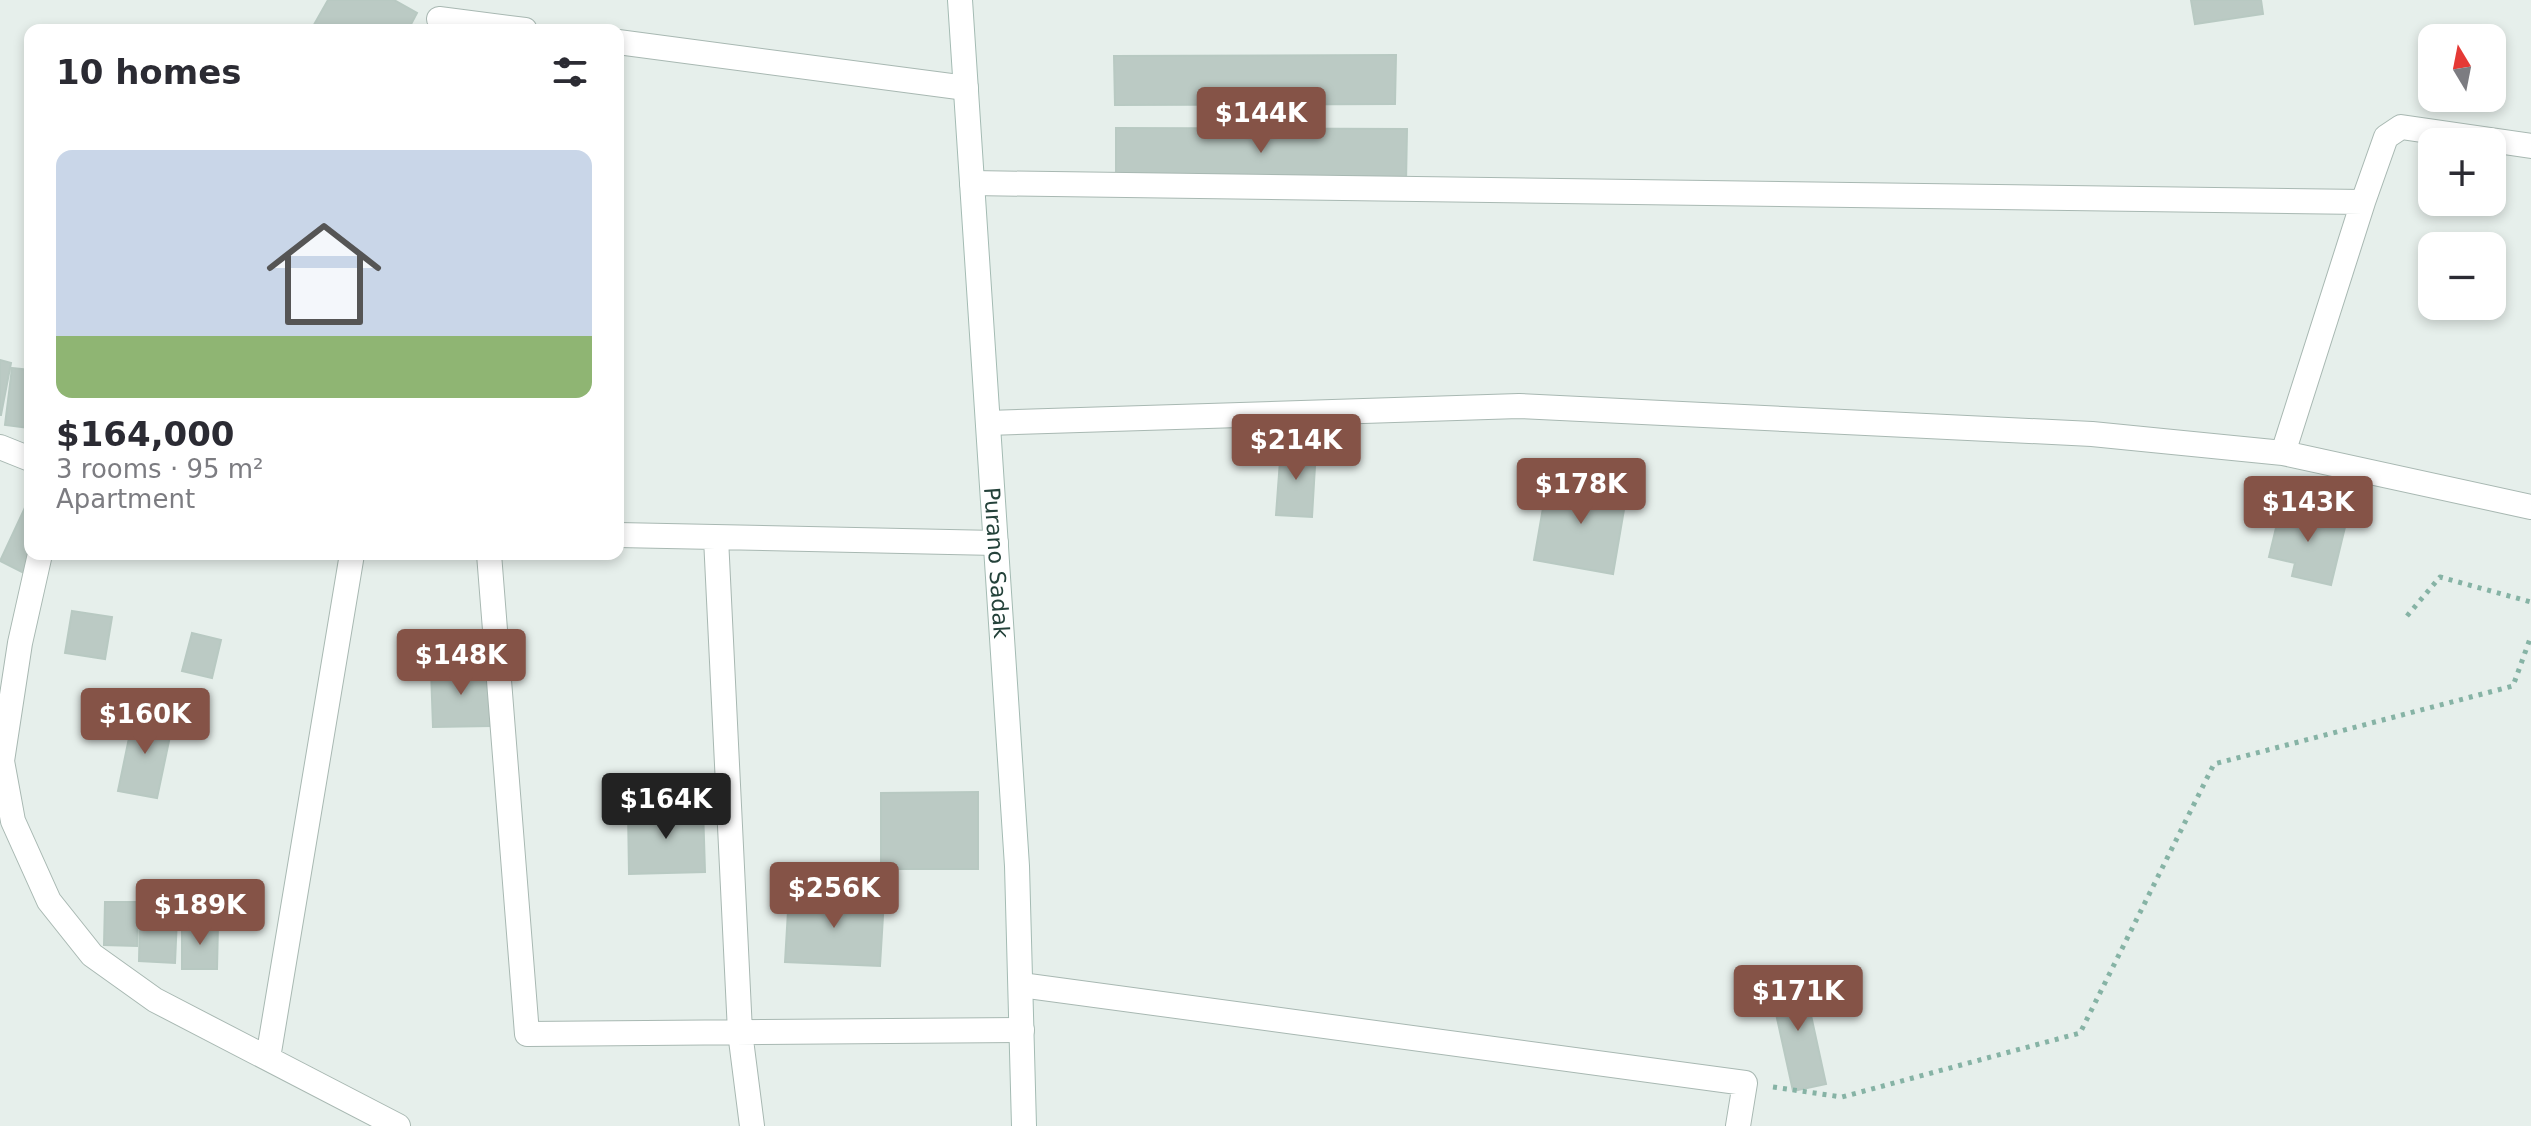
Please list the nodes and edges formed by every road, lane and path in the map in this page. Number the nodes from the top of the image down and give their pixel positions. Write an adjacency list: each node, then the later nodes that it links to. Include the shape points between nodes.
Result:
1 (960, 0): 5 (street, Purano Sadak)
2 (439, 19): 3 (street)
3 (478, 24)
4 (624, 43): 5 (street)
5 (966, 88): 7 (street, Purano Sadak)
6 (2531, 146): 8 (street, via 2401,127 2386,137)
7 (972, 183): 8 (street); 9 (street, Purano Sadak)
8 (2363, 202): 11 (street)
9 (988, 423): 11 (street, via 1519,406 2092,434); 16 (street, Purano Sadak)
10 (0, 447): 12 (street)
11 (2283, 453): 13 (street)
12 (24, 457)
13 (2531, 507)
14 (624, 535): 15 (street)
15 (716, 538): 16 (street); 25 (street)
16 (996, 543): 23 (street, Purano Sadak)
17 (39, 560): 26 (street, via 2,761 13,821 49,901 92,955 155,1000)
18 (351, 560): 26 (street)
19 (489, 560): 25 (street, via 527,1034)
20 (2531, 602): 21 (path, via 2440,577)
21 (2407, 616)
22 (2531, 636): 27 (path, via 2513,686 2214,764 2080,1033 1842,1097)
23 (1021, 985): 24 (street, Purano Sadak); 27 (street)
24 (1022, 1030): 25 (street); 30 (street, Purano Sadak)
25 (740, 1032): 29 (street)
26 (268, 1058): 28 (street)
27 (1745, 1083): 31 (street)
28 (398, 1126)
29 (752, 1126)
30 (1024, 1126)
31 (1738, 1126)

